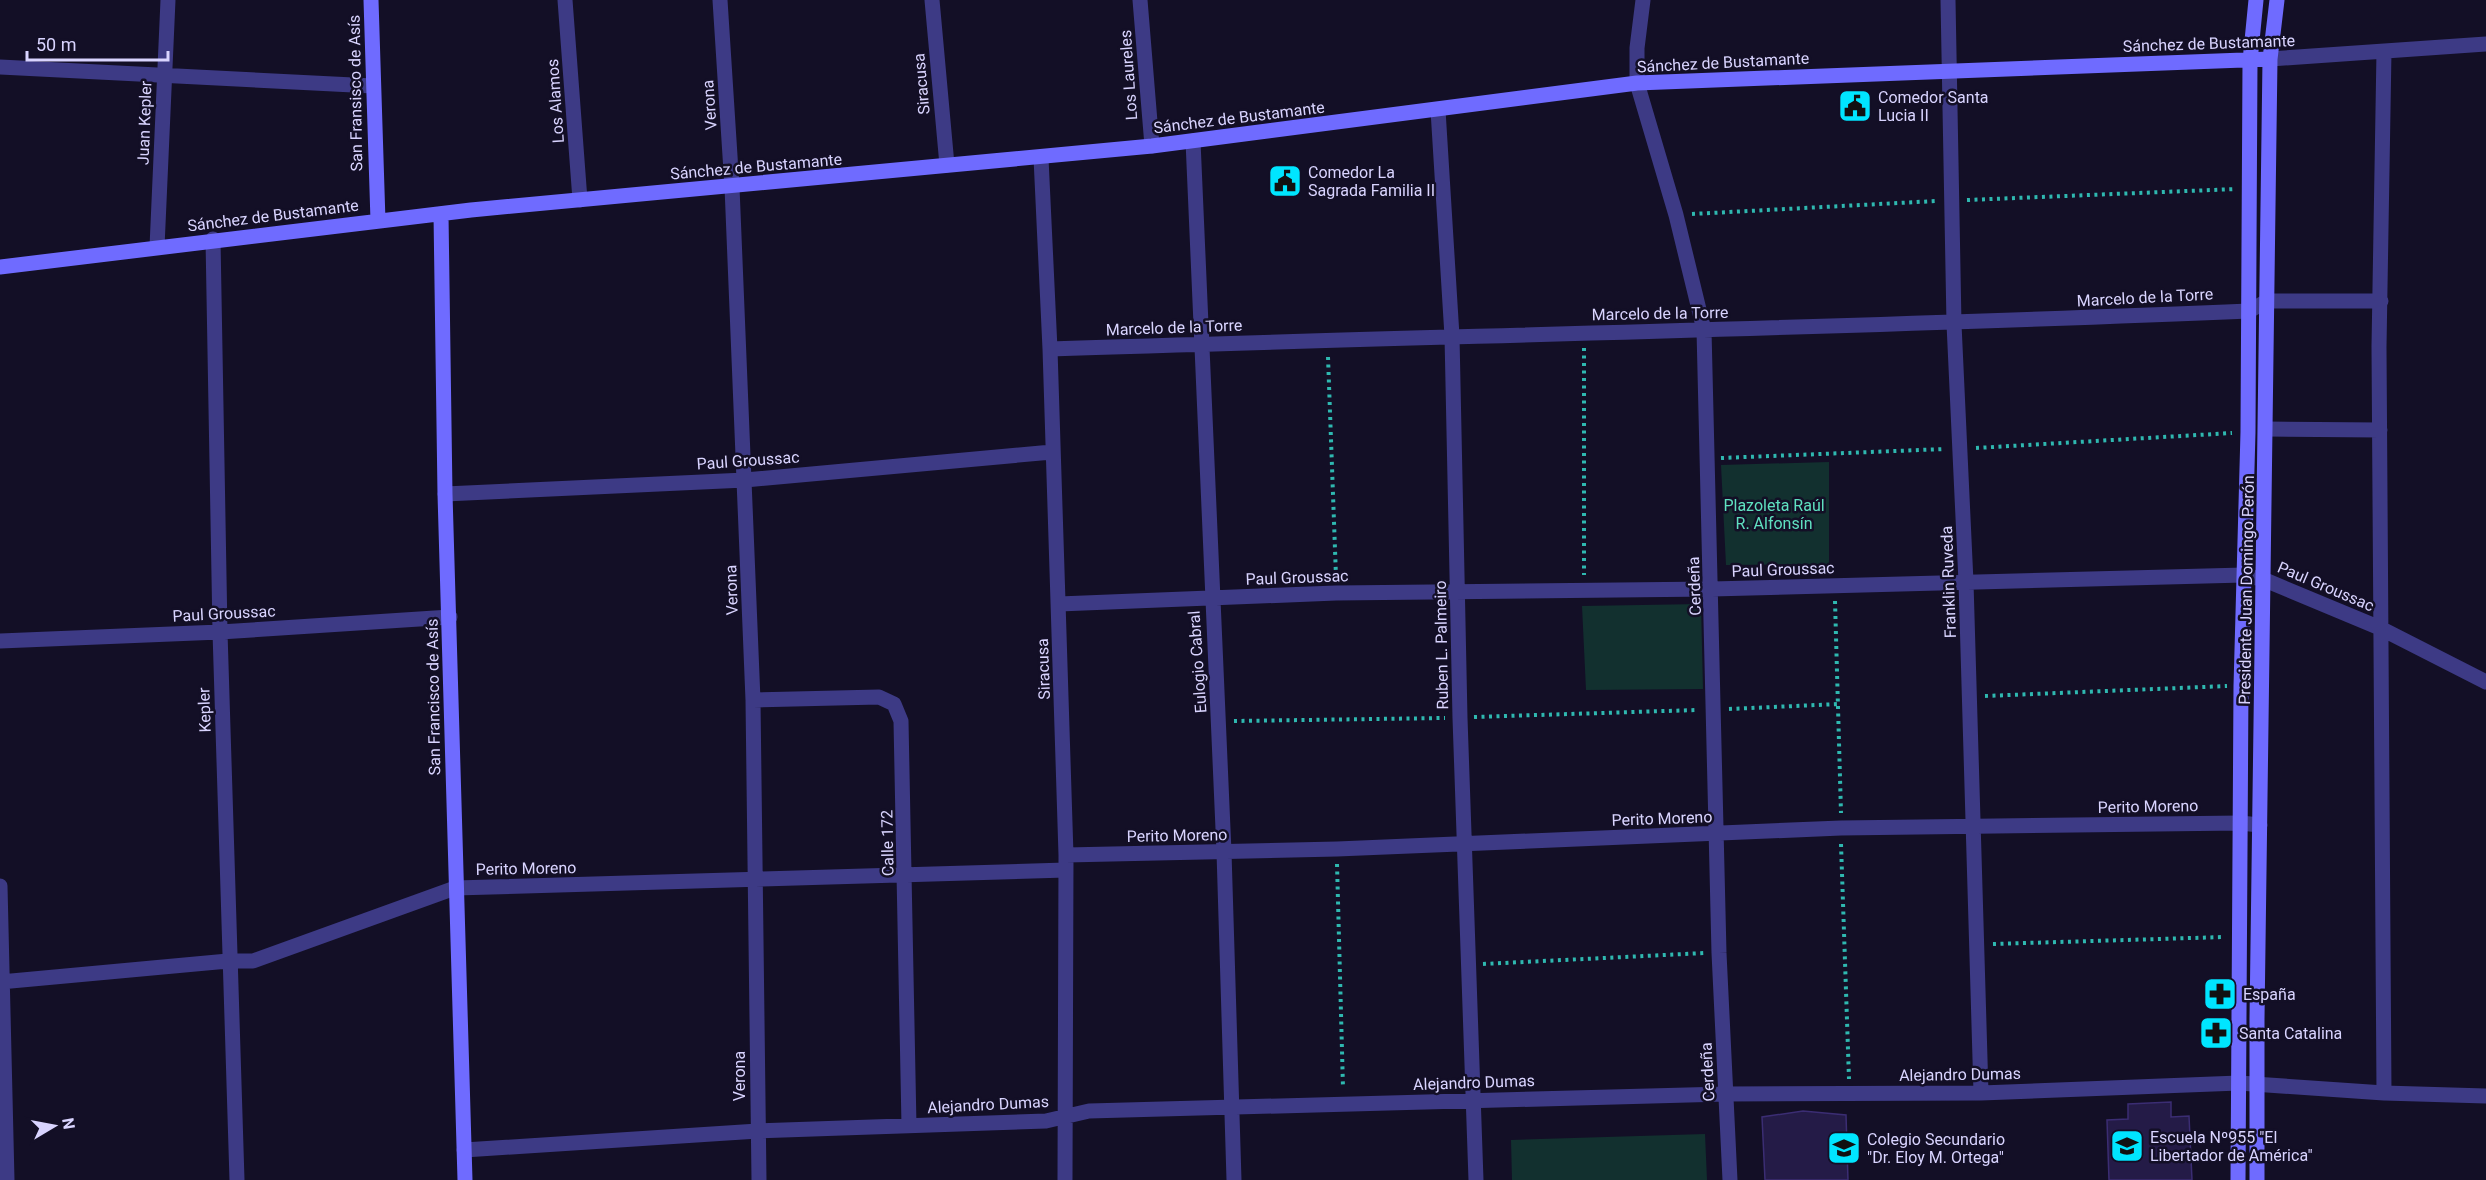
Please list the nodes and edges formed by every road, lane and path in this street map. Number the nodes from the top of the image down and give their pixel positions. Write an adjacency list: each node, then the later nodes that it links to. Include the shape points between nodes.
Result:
1 (168, 0): 17 (street, Juan Kepler)
2 (371, 0): 19 (street, San Fransisco de Asís)
3 (565, 0): 26 (street, Los Alamos)
4 (720, 0): 25 (street, Verona)
5 (932, 0): 24 (street, Siracusa)
6 (1140, 0): 22 (street, Los Laureles)
7 (1644, 0): 18 (street, Cerdeña)
8 (1948, 0): 16 (street, Franklin Ruveda)
9 (2256, 0): 14 (street, Presidente Juan Domingo Perón)
10 (2277, 0): 13 (street, Presidente Juan Domingo Perón)
11 (2486, 44): 12 (street, Sánchez de Bustamante)
12 (2384, 51): 13 (street, Sánchez de Bustamante); 33 (street)
13 (2270, 59): 14 (street, Sánchez de Bustamante); 32 (street, Presidente Juan Domingo Perón)
14 (2250, 61): 16 (street, Sánchez de Bustamante); 34 (street, Presidente Juan Domingo Perón)
15 (0, 67): 17 (street)
16 (1948, 71): 18 (street, Sánchez de Bustamante); 35 (street, Franklin Ruveda)
17 (164, 75): 19 (street); 30 (street, Juan Kepler)
18 (1637, 83): 20 (street, Sánchez de Bustamante); 36 (street, Cerdeña, via 1676,215)
19 (373, 86): 28 (street, San Fransisco de Asís)
20 (1438, 110): 21 (street, Sánchez de Bustamante); 38 (street, Ruben L. Palmeiro)
21 (1193, 141): 22 (street, Sánchez de Bustamante); 40 (street, Eulogio Cabral)
22 (1152, 146): 23 (street, Sánchez de Bustamante)
23 (1041, 158): 24 (street, Sánchez de Bustamante); 41 (street, Siracusa)
24 (946, 165): 25 (street, Sánchez de Bustamante)
25 (732, 187): 26 (street, Sánchez de Bustamante); 45 (street, Verona)
26 (580, 200): 27 (street, Sánchez de Bustamante)
27 (441, 214): 28 (street, Sánchez de Bustamante); 46 (street, San Francisco de Asís)
28 (378, 221): 29 (street, Sánchez de Bustamante)
29 (213, 239): 30 (street, Sánchez de Bustamante); 58 (street, Kepler)
30 (157, 247): 31 (street, Sánchez de Bustamante)
31 (0, 267)
32 (2267, 301): 33 (street); 34 (street, Marcelo de la Torre); 42 (street, Presidente Juan Domingo Perón)
33 (2381, 301): 43 (street)
34 (2249, 311): 35 (street, Marcelo de la Torre); 47 (street, Presidente Juan Domingo Perón)
35 (1954, 324): 36 (street, Marcelo de la Torre); 49 (street, Franklin Ruveda)
36 (1704, 330): 37 (street, Marcelo de la Torre); 50 (street, Cerdeña)
37 (1584, 333): 38 (street, Marcelo de la Torre); 52 (path)
38 (1452, 336): 39 (street, Marcelo de la Torre); 51 (street, Ruben L. Palmeiro)
39 (1327, 341): 40 (street, Marcelo de la Torre); 53 (path)
40 (1202, 344): 41 (street, Marcelo de la Torre); 54 (street, Eulogio Cabral)
41 (1050, 350): 44 (street, Siracusa)
42 (2266, 429): 43 (street); 48 (street, Presidente Juan Domingo Perón)
43 (2380, 430): 57 (street)
44 (1052, 452): 45 (street, Paul Groussac); 55 (street, Siracusa)
45 (745, 480): 46 (street, Paul Groussac); 63 (street, Verona)
46 (445, 494): 56 (street, San Francisco de Asís)
47 (2244, 575): 48 (street, Paul Groussac); 49 (street, Paul Groussac); 61 (street, Presidente Juan Domingo Perón)
48 (2265, 580): 57 (street, Paul Groussac); 69 (street, Presidente Juan Domingo Perón)
49 (1966, 582): 50 (street, Paul Groussac); 62 (street, Franklin Ruveda)
50 (1712, 589): 52 (street, Paul Groussac); 65 (street, Cerdeña)
51 (1458, 591): 52 (street, Paul Groussac); 53 (street, Paul Groussac); 66 (street, Ruben L. Palmeiro)
52 (1584, 591)
53 (1336, 593): 54 (street, Paul Groussac)
54 (1211, 598): 55 (street, Paul Groussac); 67 (street, Eulogio Cabral)
55 (1059, 604): 75 (street, Siracusa)
56 (450, 617): 58 (street, Paul Groussac); 79 (street, San Francisco de Asís)
57 (2380, 628): 60 (street, Paul Groussac); 89 (street)
58 (220, 633): 59 (street, Paul Groussac); 83 (street, Kepler)
59 (0, 641)
60 (2486, 682)
61 (2241, 686): 62 (path); 68 (street, Presidente Juan Domingo Perón)
62 (1970, 697): 70 (street, Franklin Ruveda)
63 (753, 700): 76 (street, Calle 172, via 879,697 894,704 902,721); 77 (street, Verona)
64 (1839, 704): 65 (path)
65 (1714, 709): 66 (path); 71 (street, Cerdeña)
66 (1460, 718): 67 (path); 72 (street, Ruben L. Palmeiro)
67 (1219, 721): 74 (street, Eulogio Cabral)
68 (2240, 823): 69 (street, Perito Moreno); 70 (street, Perito Moreno); 80 (street, Presidente Juan Domingo Perón)
69 (2260, 825): 87 (street, Presidente Juan Domingo Perón)
70 (1973, 826): 71 (street, Perito Moreno); 81 (street, Franklin Ruveda)
71 (1716, 834): 72 (street, Perito Moreno); 82 (street, Cerdeña)
72 (1464, 842): 73 (street, Perito Moreno); 84 (street, Ruben L. Palmeiro)
73 (1337, 849): 74 (street, Perito Moreno); 93 (path)
74 (1224, 852): 75 (street, Perito Moreno); 94 (street, Eulogio Cabral)
75 (1066, 863): 76 (street, Perito Moreno); 95 (street, Siracusa)
76 (906, 876): 77 (street, Perito Moreno); 96 (street, Calle 172)
77 (756, 881): 79 (street, Perito Moreno); 97 (street, Verona)
78 (0, 886): 85 (street)
79 (455, 888): 83 (street, Perito Moreno, via 253,961); 98 (street, San Francisco de Asís)
80 (2239, 936): 81 (path); 86 (street, Presidente Juan Domingo Perón)
81 (1977, 945): 88 (street, Franklin Ruveda)
82 (1719, 953): 84 (path); 90 (street, Cerdeña)
83 (228, 961): 85 (street, Perito Moreno); 100 (street, Kepler)
84 (1469, 964): 92 (street, Ruben L. Palmeiro)
85 (2, 982): 99 (street)
86 (2239, 1083): 87 (street, Alejandro Dumas); 88 (street, Alejandro Dumas); 107 (street, Presidente Juan Domingo Perón)
87 (2257, 1085): 89 (street, Alejandro Dumas); 108 (street, Presidente Juan Domingo Perón)
88 (1981, 1093): 90 (street, Alejandro Dumas)
89 (2384, 1093): 91 (street, Alejandro Dumas)
90 (1725, 1094): 92 (street, Alejandro Dumas); 106 (street, Cerdeña)
91 (2486, 1096)
92 (1473, 1100): 93 (street, Alejandro Dumas); 105 (street, Ruben L. Palmeiro)
93 (1343, 1105): 94 (street, Alejandro Dumas)
94 (1232, 1107): 95 (street, Alejandro Dumas, via 1089,1111); 104 (street, Eulogio Cabral)
95 (1065, 1118): 96 (street, Alejandro Dumas); 103 (street, Siracusa)
96 (909, 1126): 97 (street, Alejandro Dumas)
97 (758, 1131): 98 (street, Alejandro Dumas); 102 (street, Verona)
98 (464, 1150): 101 (street, San Francisco de Asís)
99 (7, 1180)
100 (237, 1180)
101 (465, 1180)
102 (759, 1180)
103 (1065, 1180)
104 (1234, 1180)
105 (1476, 1180)
106 (1730, 1180)
107 (2238, 1180)
108 (2258, 1180)

